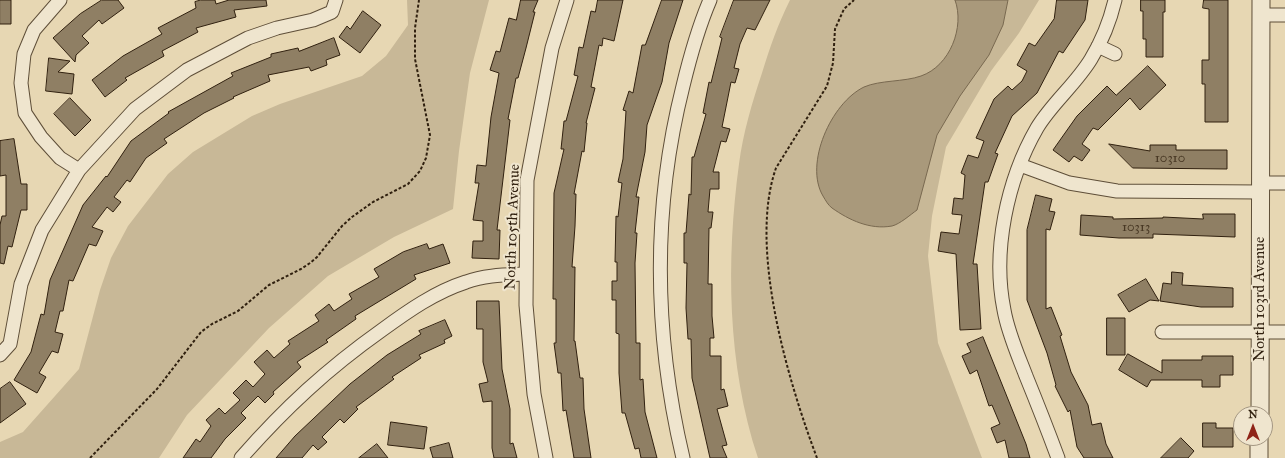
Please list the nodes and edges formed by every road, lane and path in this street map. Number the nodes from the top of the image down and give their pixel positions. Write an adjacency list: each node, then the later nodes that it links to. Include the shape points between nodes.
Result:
1 (336, 0): 13 (street, via 332,12 313,20 248,38 187,70 135,109)
2 (419, 0): 23 (path, via 415,28 415,59 430,135 426,158 420,171 408,184 373,202 352,217 306,266 269,285 238,312 201,332 160,385)
3 (567, 0): 16 (street, North 105th Avenue, via 552,48 527,180)
4 (710, 0): 26 (street, via 693,46 678,104 666,175 659,269 662,332 671,399)
5 (854, 0): 27 (path, via 844,9 835,28 833,63 827,86 776,168 767,209 768,258 775,314)
6 (1115, 0): 10 (street, via 1106,31)
7 (57, 1): 13 (street, via 34,30 24,54 21,83 26,113 60,158)
8 (1261, 7): 9 (street); 15 (street, North 103rd Avenue)
9 (1285, 15)
10 (1098, 46): 11 (street); 12 (street, via 1091,60 1037,129)
11 (1115, 54)
12 (1020, 165): 15 (street, via 1069,183 1116,191); 28 (street, via 1001,235 1000,266 1004,310 1015,348)
13 (79, 170): 20 (street, via 42,230 22,284 10,344)
14 (1285, 184): 15 (street)
15 (1260, 187): 18 (street, North 103rd Avenue)
16 (526, 274): 24 (street, via 484,277 468,281 453,286 404,313 321,376 270,425); 25 (street, North 105th Avenue, via 528,338 534,394)
17 (1162, 332): 18 (street)
18 (1260, 332): 19 (street); 21 (street, North 103rd Avenue)
19 (1285, 332)
20 (0, 355)
21 (1260, 406)
22 (1260, 446): 29 (street)
23 (90, 458)
24 (241, 458)
25 (546, 458)
26 (683, 458)
27 (816, 458)
28 (1058, 458)
29 (1259, 458)

